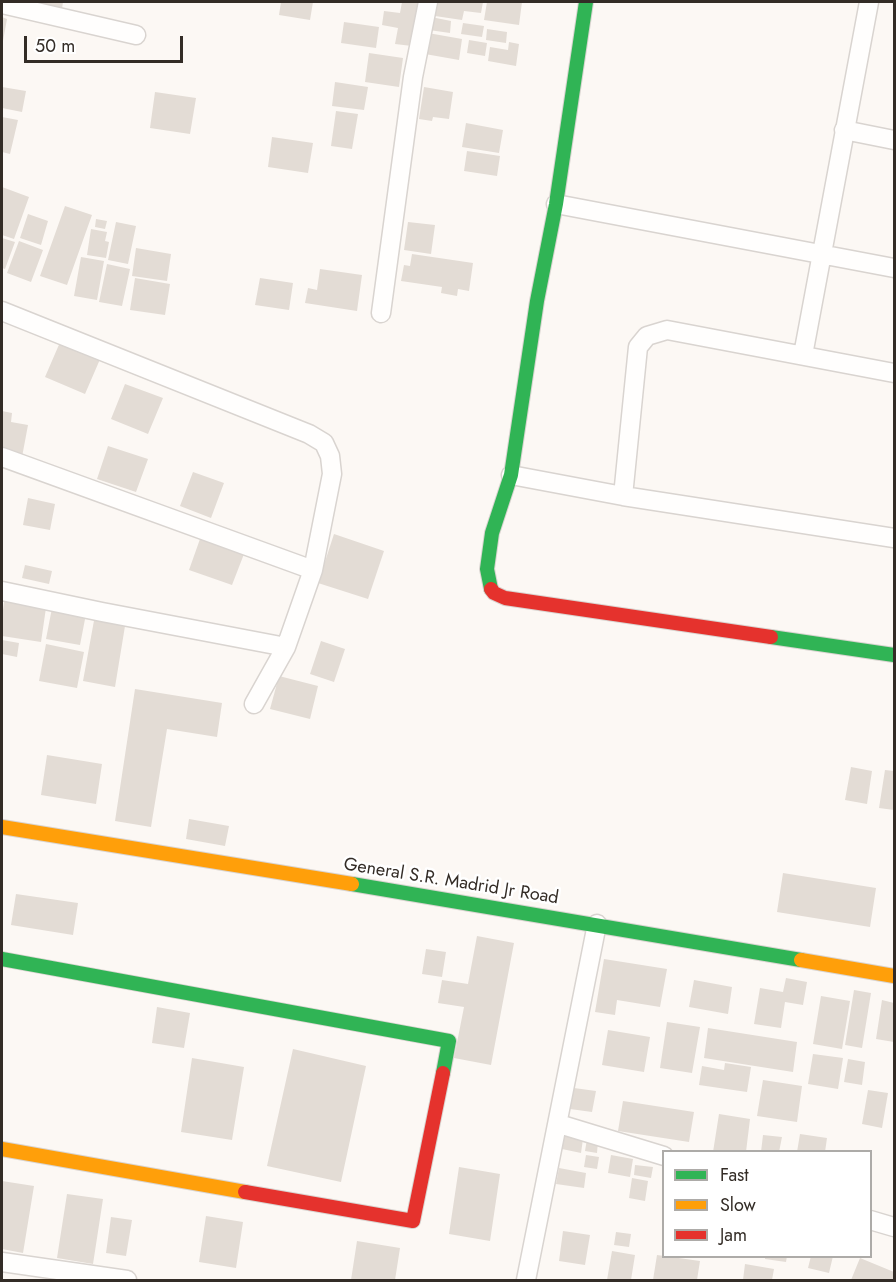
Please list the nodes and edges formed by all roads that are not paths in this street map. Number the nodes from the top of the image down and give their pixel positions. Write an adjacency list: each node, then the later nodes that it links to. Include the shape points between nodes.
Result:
1 (428, 2): 12 (street, via 413,77)
2 (586, 2): 8 (street)
3 (869, 2): 6 (street)
4 (2, 4): 5 (street)
5 (136, 35)
6 (844, 130): 7 (street); 9 (street)
7 (894, 140)
8 (556, 204): 9 (street); 16 (street)
9 (821, 254): 10 (street); 13 (street)
10 (894, 268)
11 (2, 311): 19 (street, via 324,443 332,474)
12 (381, 313)
13 (803, 355): 14 (street); 17 (street, via 667,330 647,336 638,347)
14 (894, 373)
15 (2, 457): 19 (street)
16 (511, 475): 17 (street); 22 (street, via 492,533 487,569 494,593 505,598)
17 (622, 496): 18 (street)
18 (894, 537)
19 (313, 570): 21 (street)
20 (2, 591): 21 (street)
21 (286, 647): 23 (street)
22 (894, 655)
23 (254, 704)
24 (2, 827): 25 (street, General S.R. Madrid Jr Road)
25 (597, 924): 27 (street, General S.R. Madrid Jr Road); 28 (street)
26 (2, 959): 29 (street, via 449,1041 413,1221)
27 (894, 976)
28 (559, 1124): 30 (street); 34 (street)
29 (2, 1149)
30 (662, 1156)
31 (872, 1221): 32 (street)
32 (894, 1227)
33 (2, 1262): 35 (street)
34 (532, 1280)
35 (127, 1281)

